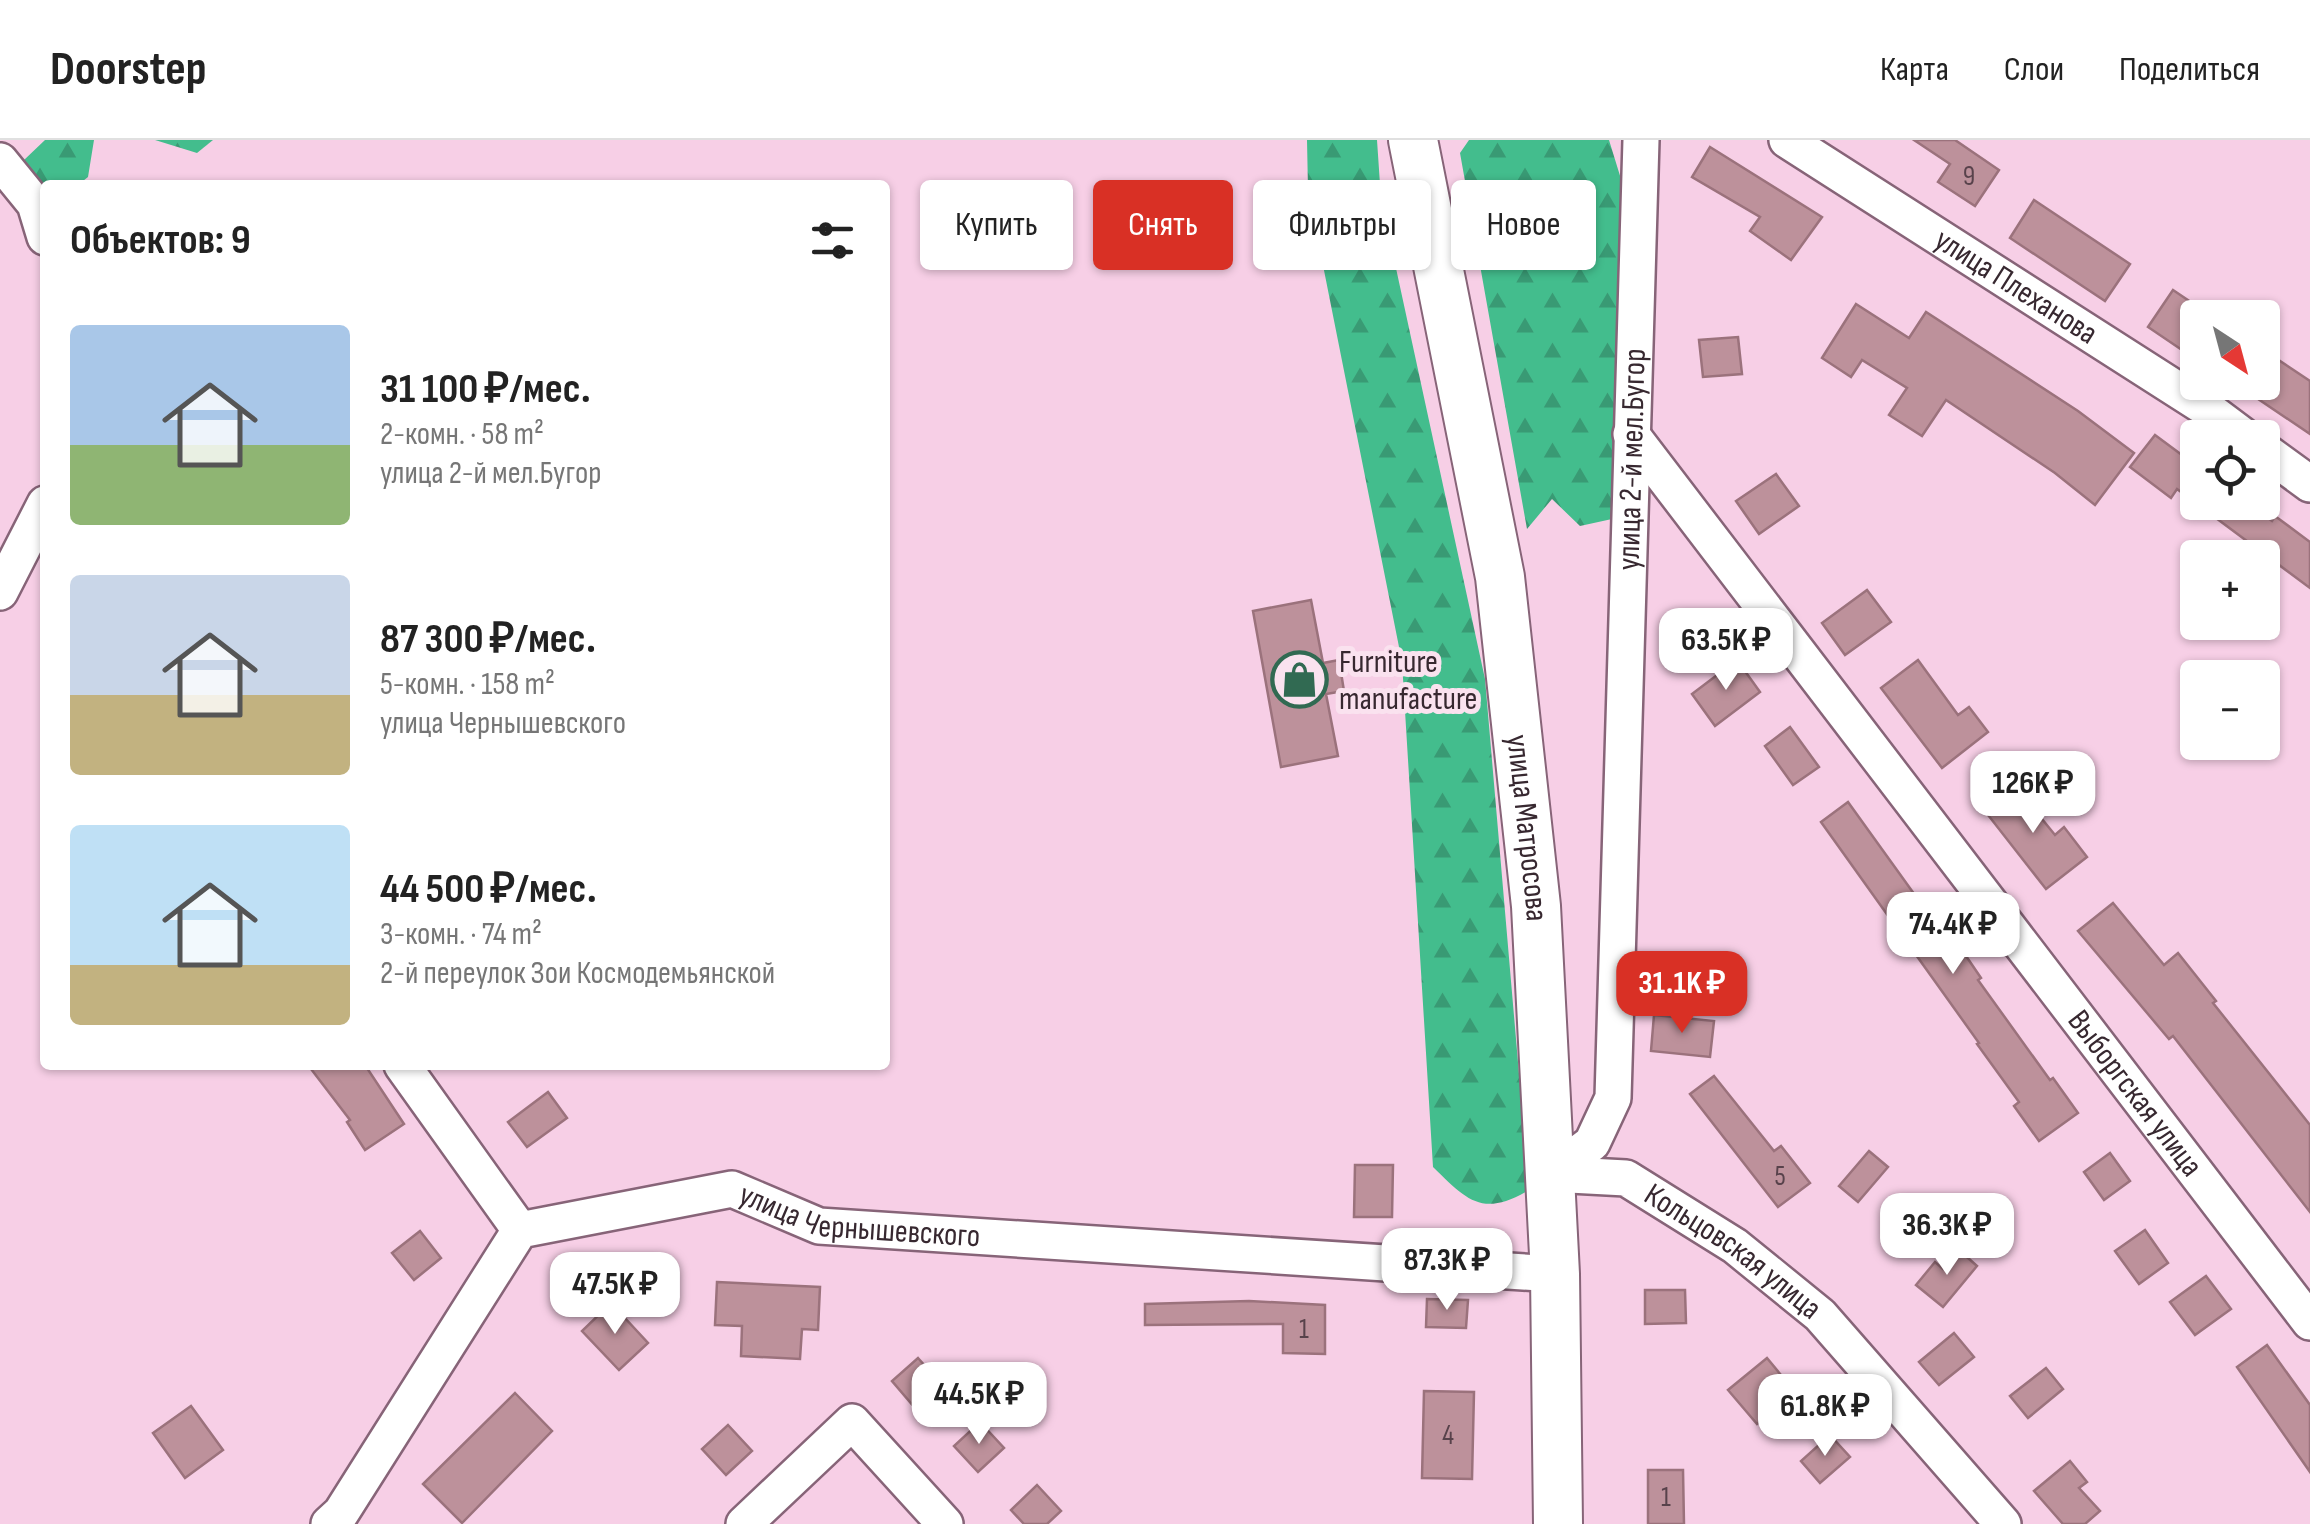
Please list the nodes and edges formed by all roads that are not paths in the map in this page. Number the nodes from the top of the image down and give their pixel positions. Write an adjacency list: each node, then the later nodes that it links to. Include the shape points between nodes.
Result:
1 (1413, 140): 13 (main road, улица Матросова, via 1500,577 1536,906)
2 (1641, 140): 7 (street, улица 2-й мел.Бугор)
3 (1786, 140): 6 (street, улица Плеханова)
4 (0, 160): 5 (street)
5 (40, 220)
6 (2222, 420)
7 (1631, 434): 13 (street, улица 2-й мел.Бугор, via 1613,1098 1592,1143); 16 (street, Выборгская улица)
8 (2280, 462): 9 (street)
9 (2310, 484)
10 (40, 514): 11 (street)
11 (0, 592)
12 (406, 1070): 14 (street)
13 (1551, 1174): 15 (main road, улица Матросова); 21 (street, Кольцовская улица, via 1626,1178 1735,1246 1820,1316)
14 (520, 1230): 15 (street, улица Чернышевского, via 732,1190 819,1226); 17 (street)
15 (1555, 1274): 20 (main road, улица Матросова)
16 (2310, 1322)
17 (341, 1520)
18 (744, 1524): 19 (street, via 852,1422)
19 (944, 1524)
20 (1558, 1524)
21 (2003, 1524)

